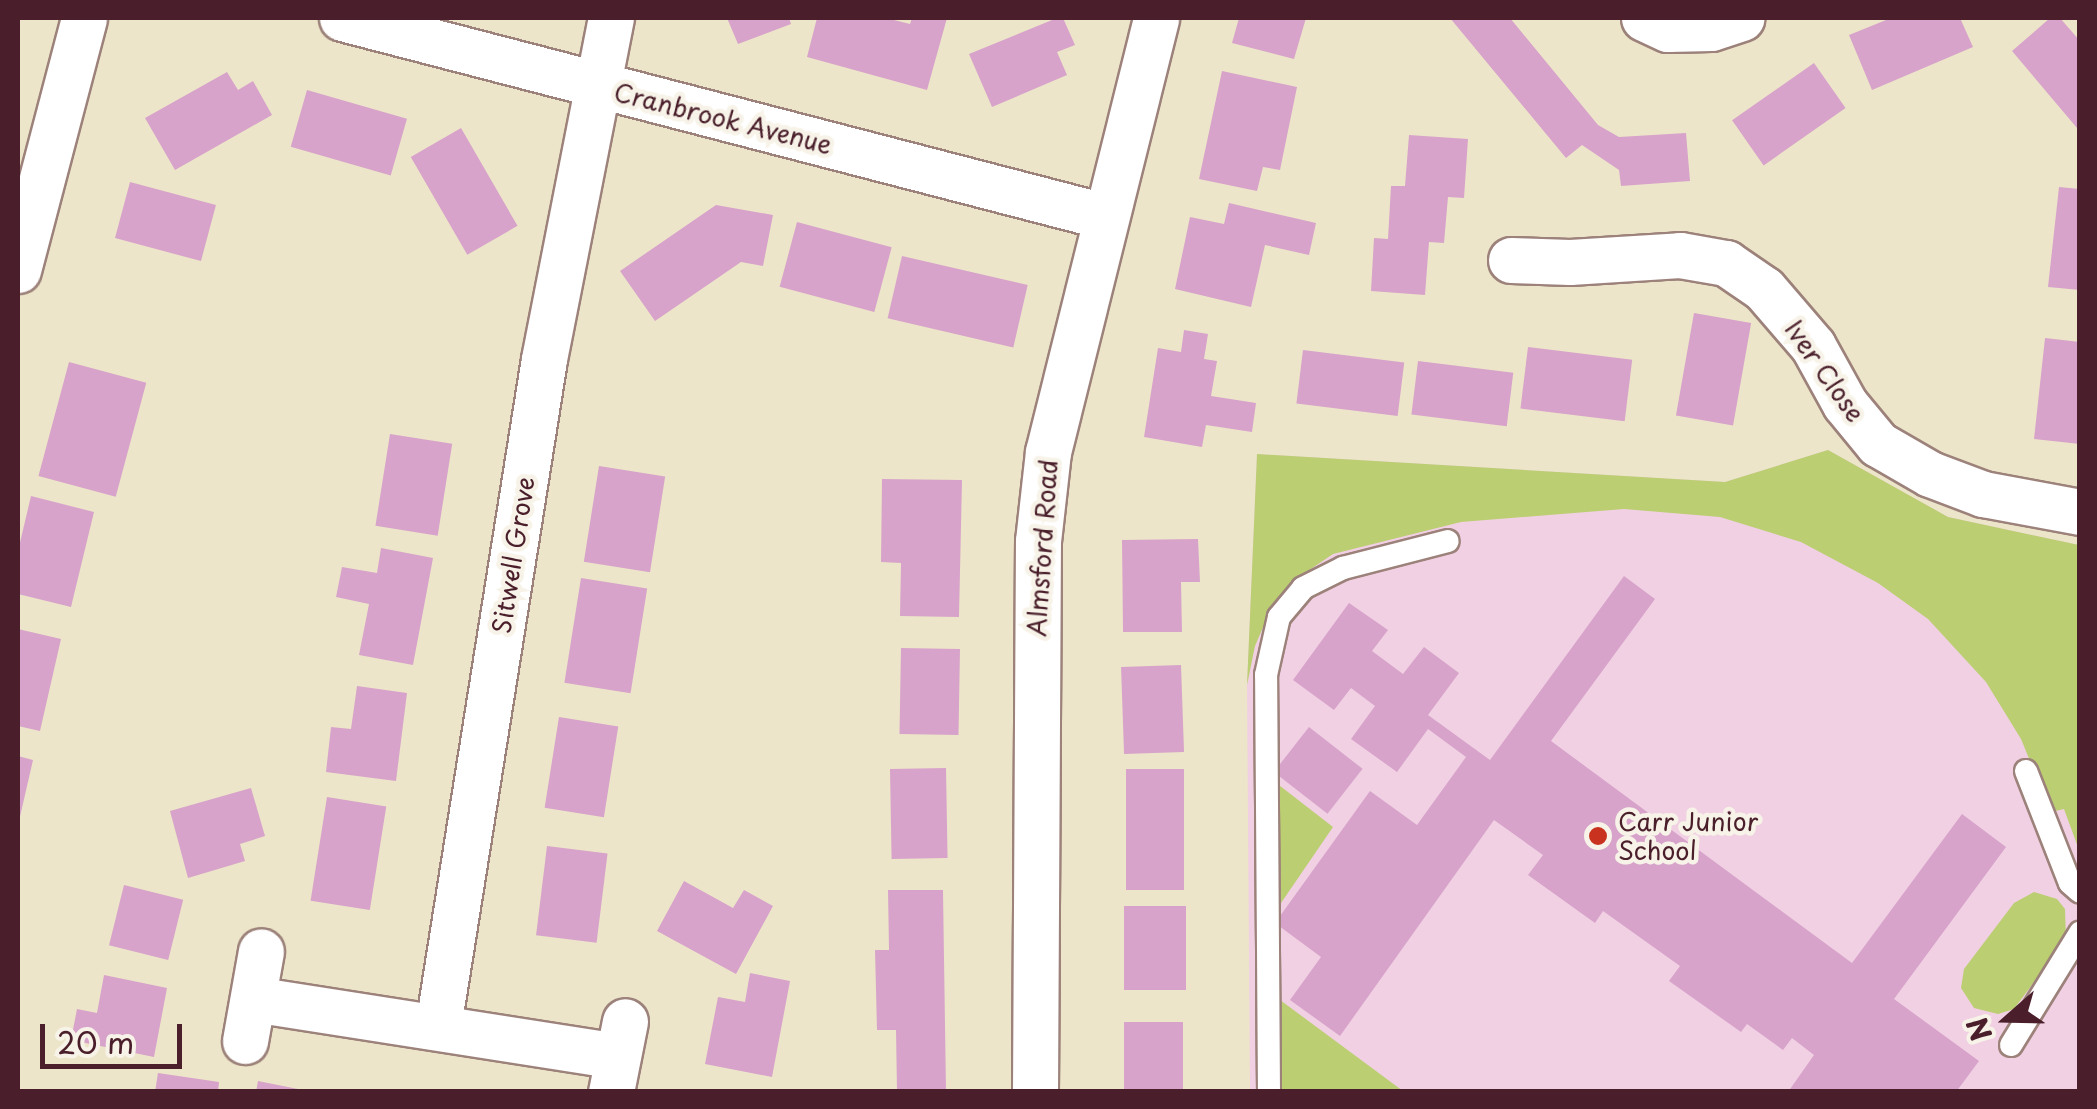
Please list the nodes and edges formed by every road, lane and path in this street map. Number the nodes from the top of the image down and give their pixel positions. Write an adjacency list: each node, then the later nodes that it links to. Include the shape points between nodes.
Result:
1 (84, 18): 10 (street)
2 (342, 18): 7 (street, Cranbrook Avenue)
3 (611, 18): 7 (street, Sitwell Grove)
4 (1156, 18): 8 (street, Almsford Road)
5 (1644, 18): 6 (street, via 1668,29 1711,28)
6 (1741, 18)
7 (596, 85): 8 (street, Cranbrook Avenue); 17 (street, Sitwell Grove, via 544,359)
8 (1104, 216): 20 (street, Almsford Road, via 1048,452 1038,541)
9 (1511, 260): 11 (street, Iver Close, via 1680,256 1726,264 1764,289 1813,346 1845,404 1878,444 1983,494)
10 (18, 270)
11 (2080, 512)
12 (1448, 541): 21 (lane, via 1343,568 1304,588 1280,617 1266,675)
13 (2026, 771): 14 (lane, via 2070,883)
14 (2080, 892)
15 (2080, 933): 18 (lane)
16 (261, 951): 17 (street, via 249,1020)
17 (438, 1026): 19 (street)
18 (2011, 1045)
19 (618, 1056)
20 (1035, 1092)
21 (1269, 1092)

